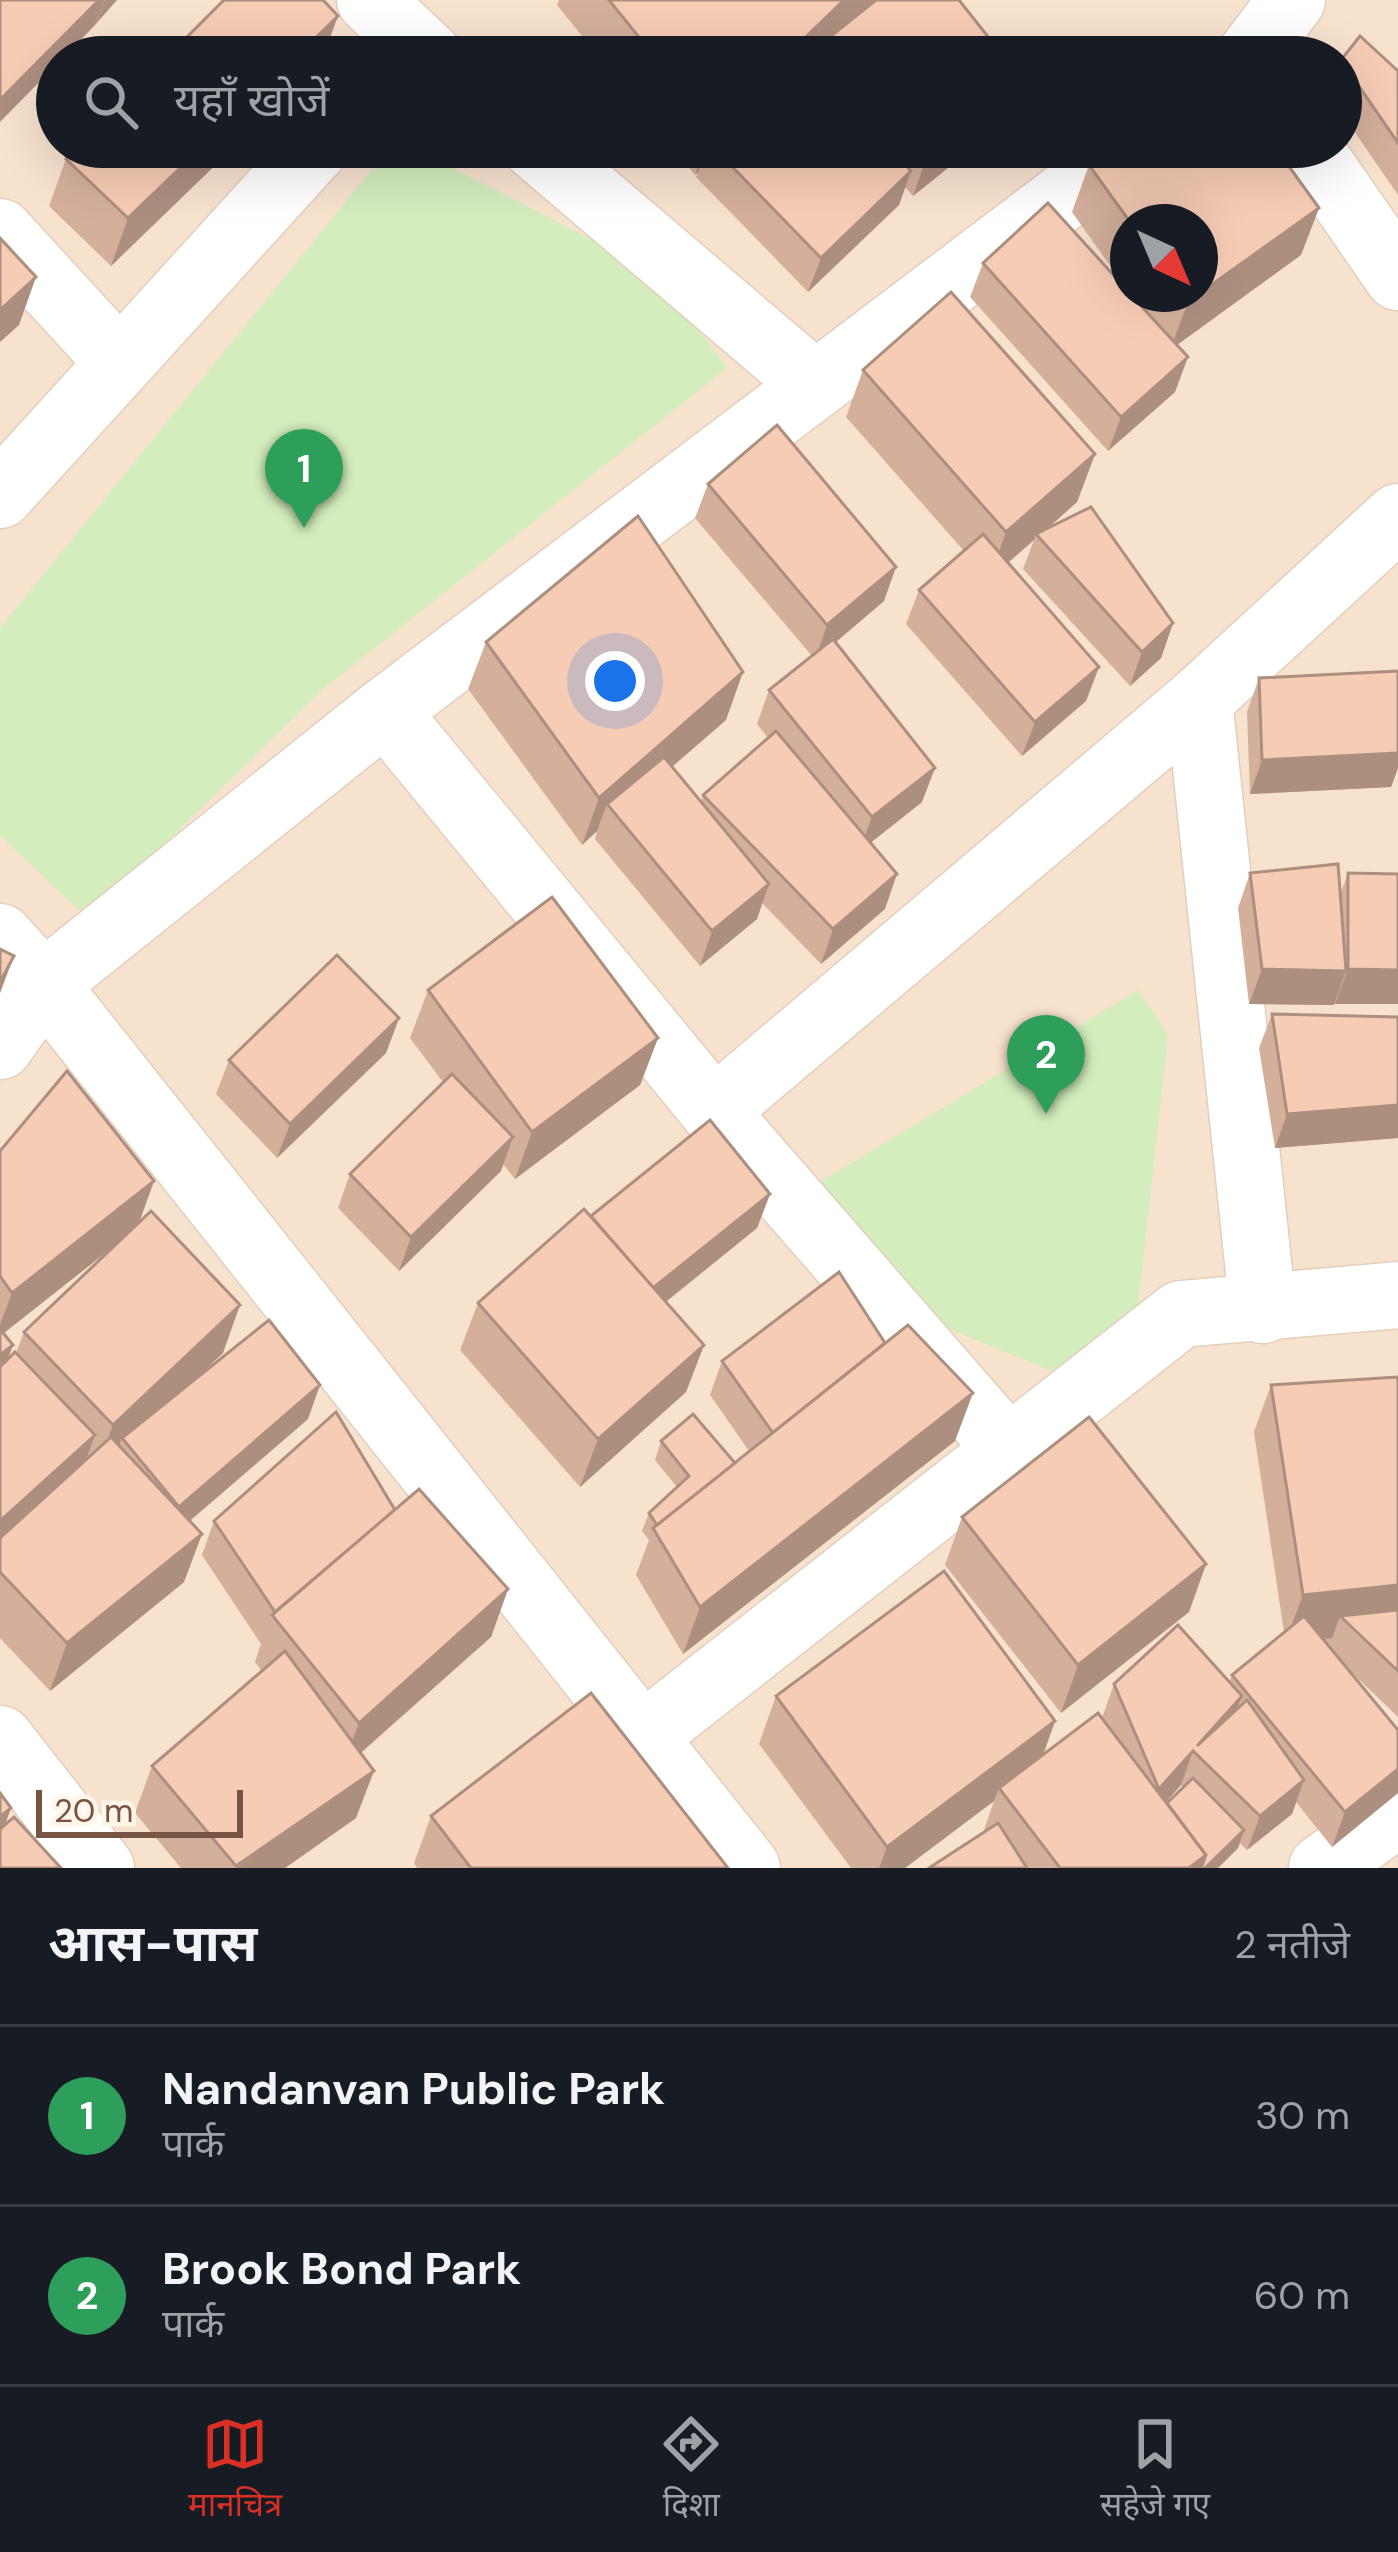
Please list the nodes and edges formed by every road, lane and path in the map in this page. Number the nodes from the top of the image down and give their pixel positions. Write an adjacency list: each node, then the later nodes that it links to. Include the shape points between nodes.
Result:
1 (297, 168): 7 (street)
2 (561, 168): 8 (street)
3 (1102, 168): 8 (street)
4 (1323, 168): 6 (street)
5 (0, 232): 7 (street)
6 (1398, 277)
7 (120, 362): 9 (street)
8 (813, 383): 12 (street)
9 (0, 495)
10 (1398, 517): 11 (street)
11 (1199, 700): 16 (street); 18 (street)
12 (385, 710): 14 (street); 16 (street)
13 (0, 937): 14 (street)
14 (43, 985): 15 (street); 20 (street)
15 (0, 1046)
16 (714, 1111): 19 (street)
17 (1398, 1295): 18 (street)
18 (1263, 1310): 19 (street, via 1181,1314)
19 (1008, 1449): 20 (street)
20 (642, 1737): 24 (street)
21 (0, 1739): 23 (street)
22 (1398, 1813): 25 (street)
23 (101, 1868)
24 (747, 1868)
25 (1322, 1868)

